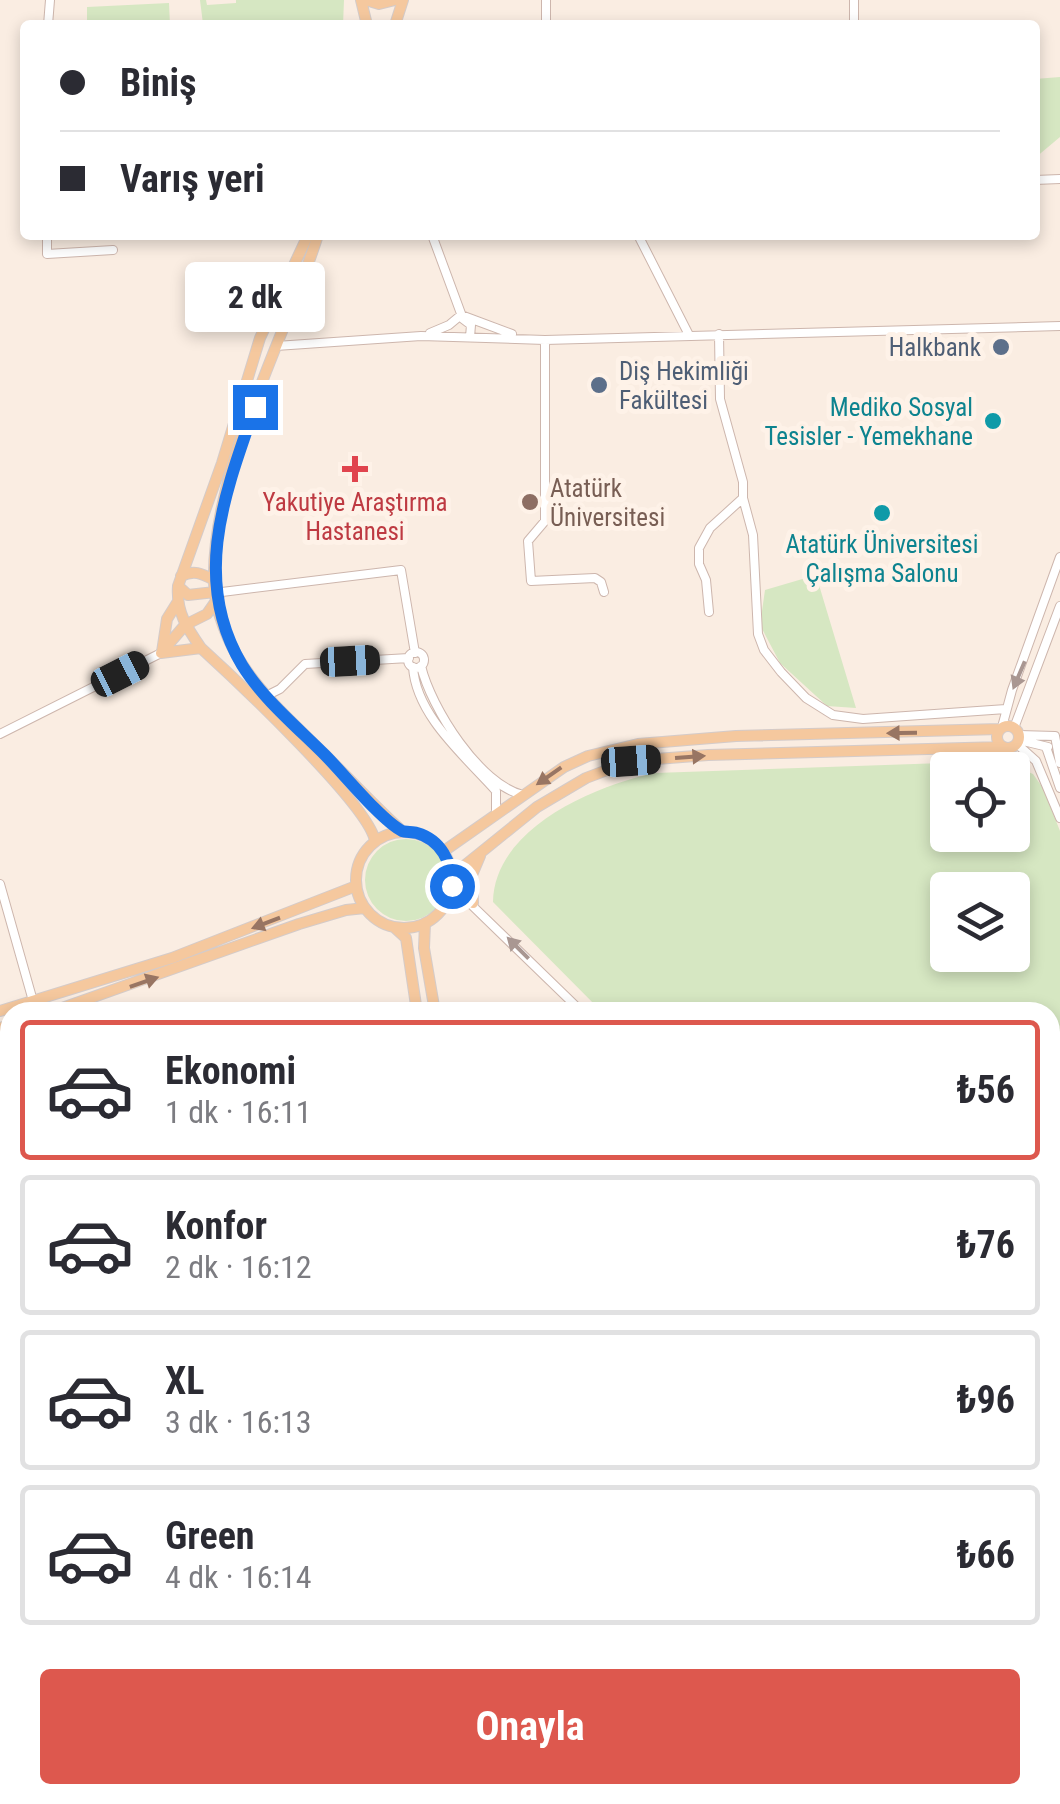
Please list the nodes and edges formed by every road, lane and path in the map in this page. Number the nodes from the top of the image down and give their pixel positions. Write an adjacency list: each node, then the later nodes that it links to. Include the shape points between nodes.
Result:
1 (364, 0): 2 (main road)
2 (396, 0)
3 (47, 240): 8 (street, via 48,254)
4 (306, 240): 20 (main road, via 260,338)
5 (316, 240): 17 (main road)
6 (434, 240): 9 (street)
7 (641, 240): 12 (street)
8 (113, 250)
9 (462, 317): 13 (street); 14 (street, via 459,328); 15 (street)
10 (1060, 326): 11 (street)
11 (719, 334): 12 (street); 18 (street, via 720,399)
12 (689, 335): 16 (street)
13 (421, 336): 14 (street); 17 (street)
14 (467, 337): 15 (street)
15 (520, 337): 16 (street)
16 (545, 340): 22 (street, via 545,521 528,541 531,581 595,578)
17 (276, 346): 21 (main road, via 222,508)
18 (742, 498): 25 (street, via 699,548); 34 (street, via 753,534 758,634 806,698 833,715 863,719)
19 (1060, 557): 27 (street)
20 (179, 581): 21 (main road, via 188,596); 21 (main road, via 201,573); 23 (main road)
21 (217, 591): 26 (main road, via 207,614); 31 (street, via 402,570); 33 (main road, via 242,665)
22 (604, 592)
23 (177, 603): 26 (main road); 30 (main road)
24 (1060, 606): 28 (street)
25 (708, 612)
26 (185, 625): 29 (main road); 30 (main road)
27 (1036, 627): 28 (street); 34 (street, one-way to 34)
28 (1051, 631): 36 (street)
29 (201, 648): 30 (main road); 46 (main road, via 337,785 373,828)
30 (162, 653): 35 (street)
31 (412, 655): 32 (street); 33 (street, via 310,663)
32 (417, 667): 42 (street, via 442,717 493,780); 43 (street, via 416,683 428,709 496,791)
33 (266, 696): 45 (main road)
34 (1006, 709): 36 (street)
35 (0, 734)
36 (1012, 734): 37 (main road, via 1011,748); 37 (main road, via 996,738); 38 (street); 39 (street, via 1055,736); 42 (main road, one-way to 42, via 736,736 638,744 564,766); 44 (street, via 1036,762)
37 (1002, 747): 48 (main road, one-way to 37, via 537,807 631,761)
38 (1046, 747): 39 (street); 41 (street)
39 (1057, 747): 40 (street)
40 (1060, 763)
41 (1060, 788)
42 (522, 795): 43 (main road)
43 (496, 814): 47 (main road)
44 (1060, 818)
45 (402, 831): 46 (main road); 47 (main road, via 418,833)
46 (375, 841): 51 (main road, via 356,870)
47 (444, 851): 49 (main road)
48 (482, 851): 49 (main road); 52 (main road, via 472,875)
49 (452, 880): 52 (street); 54 (main road, via 445,906)
50 (0, 884): 56 (street)
51 (356, 886): 53 (main road); 57 (main road, one-way to 57)
52 (472, 903): 61 (street, one-way to 52)
53 (365, 908): 55 (main road); 58 (main road, one-way to 53, via 299,924)
54 (425, 924): 55 (main road); 60 (main road)
55 (393, 927): 59 (main road, via 406,938)
56 (32, 1002)
57 (47, 1002)
58 (77, 1002)
59 (415, 1002)
60 (433, 1002)
61 (572, 1002)

